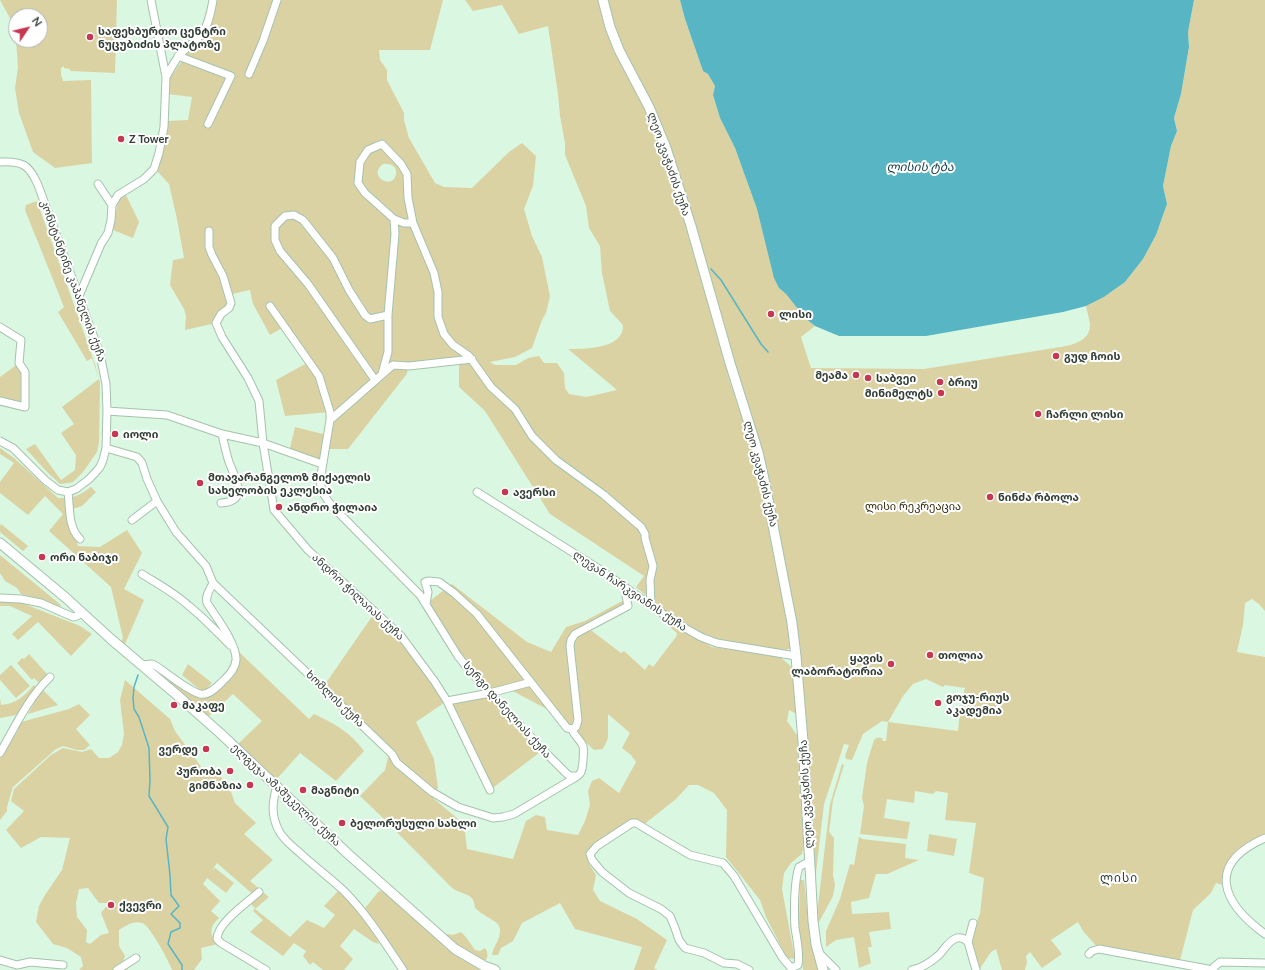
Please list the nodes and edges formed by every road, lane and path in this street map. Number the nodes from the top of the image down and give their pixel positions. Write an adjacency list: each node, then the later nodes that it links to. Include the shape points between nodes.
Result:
1 (151, 0): 7 (street)
2 (213, 0): 5 (street, via 204,32)
3 (277, 0): 6 (street)
4 (603, 0): 45 (main road, ლეო კვაჭაძის ქუჩა, via 619,50 649,106 666,148 758,452 782,569)
5 (178, 56): 7 (street); 8 (street, via 231,76)
6 (249, 74)
7 (166, 77): 11 (street, via 164,127 154,168 144,179 118,195)
8 (208, 124)
9 (0, 162): 15 (street, კონსტანტინე კაპანელის ქუჩა, via 18,162 25,165 33,174)
10 (98, 184): 11 (street)
11 (112, 205): 15 (street, via 108,233)
12 (394, 219): 13 (street, via 404,223); 13 (street, via 365,193 358,183 360,162 368,150 382,144 407,174); 17 (street)
13 (412, 222): 19 (street, via 434,273 438,292 438,317 444,334 453,345)
14 (209, 231): 27 (street, ანდრო ჭილაიას ქუჩა, via 209,247 223,276 231,303 216,323 257,395)
15 (79, 296): 23 (street, კონსტანტინე კაპანელის ქუჩა, via 100,354 106,384)
16 (270, 306): 24 (street, via 319,376)
17 (388, 315): 20 (street, via 388,352); 21 (street, via 370,318 365,315 333,258 303,220 294,215 285,216 275,226 275,240 280,251 308,284)
18 (0, 327): 22 (street, via 21,340 19,363 25,372 25,407)
19 (472, 359): 20 (street, via 409,366 393,365); 42 (street, via 491,387 515,409 532,436 556,460 604,495 641,527 652,566)
20 (382, 374): 21 (street)
21 (375, 380): 24 (street)
22 (0, 401)
23 (107, 411): 25 (street, via 167,414); 28 (street, კონსტანტინე კაპანელის ქუჩა)
24 (330, 420): 29 (street, სერგი დანელიას ქუჩა)
25 (222, 434): 27 (street); 33 (street, via 239,485 238,495 233,500)
26 (0, 441): 30 (street, via 13,448 58,490)
27 (263, 443): 29 (street); 50 (street, ანდრო ჭილაიას ქუჩა, via 274,510 308,550 401,636)
28 (106, 448): 30 (street, კონსტანტინე კაპანელის ქუჩა, via 100,467 95,473); 32 (street, ხომლის ქუჩა, via 137,457 142,463)
29 (322, 464): 41 (street, სერგი დანელიას ქუჩა, via 320,481 325,497)
30 (68, 492): 35 (street, via 73,530)
31 (477, 492): 42 (street, ლევან ჩარკვიანის ქუჩა, via 599,568)
32 (157, 501): 34 (street); 38 (street, ხომლის ქუჩა, via 176,532 206,566)
33 (221, 503)
34 (132, 520)
35 (80, 539)
36 (0, 543): 43 (main road, ელგუჯა ამაშუკელის ქუჩა)
37 (142, 574): 44 (street, via 189,605)
38 (213, 583): 44 (street, via 206,600 228,635); 53 (street, ხომლის ქუჩა, via 392,754 397,763 432,792 458,807 493,818 503,817 514,814)
39 (626, 596): 51 (street, via 628,606 575,634 571,640 578,720 576,727)
40 (0, 598): 43 (street, via 41,603 73,617)
41 (426, 604): 48 (street, via 428,592 425,582 439,582 477,614); 49 (street, სერგი დანელიას ქუჩა, via 458,656)
42 (651, 606): 45 (street, ლევან ჩარკვიანის ქუჩა, via 676,624 717,643)
43 (82, 613): 46 (main road, ელგუჯა ამაშუკელის ქუჩა)
44 (234, 650): 46 (street, via 236,661 230,674 206,694 200,694 152,664)
45 (796, 656): 57 (main road, ლეო კვაჭაძის ქუჩა)
46 (142, 665): 54 (main road, ელგუჯა ამაშუკელის ქუჩა)
47 (50, 677): 52 (street, via 19,719)
48 (531, 682): 49 (street); 51 (street, via 567,728)
49 (490, 693): 50 (street); 53 (street, სერგი დანელიას ქუჩა, via 566,774)
50 (447, 701): 55 (street, ანდრო ჭილაიას ქუჩა)
51 (572, 729): 53 (street, via 583,746 582,771)
52 (0, 753)
53 (577, 776)
54 (277, 786): 70 (street, via 273,798 273,814 279,832 354,902); 71 (main road, ელგუჯა ამაშუკელის ქუჩა, via 455,949 475,962)
55 (490, 790)
56 (1265, 838): 60 (street, via 1239,853 1231,862 1226,877 1232,902 1242,915)
57 (810, 861): 62 (main road, ლეო კვაჭაძის ქუჩა, via 813,921); 72 (street, via 798,867 797,872 795,926 799,959 798,965 791,968 734,876 723,863 690,854 636,823 632,823 597,846 590,854 602,872 629,893 670,916 678,940 685,948)
58 (259, 892): 69 (street, via 230,917 217,934 217,939)
59 (973, 923): 61 (street)
60 (1265, 934)
61 (968, 942): 75 (street, via 964,938 957,938 928,963); 76 (street)
62 (818, 953): 73 (main road, ლეო კვაჭაძის ქუჩა); 74 (street)
63 (1089, 954): 77 (street, via 1099,949)
64 (136, 958): 68 (street)
65 (0, 960): 67 (street, via 17,965 30,962)
66 (1265, 963): 77 (street, via 1220,962)
67 (62, 965)
68 (117, 970)
69 (266, 970)
70 (403, 970)
71 (495, 970)
72 (749, 970)
73 (823, 970)
74 (836, 970)
75 (912, 970)
76 (976, 970)
77 (1213, 970)

